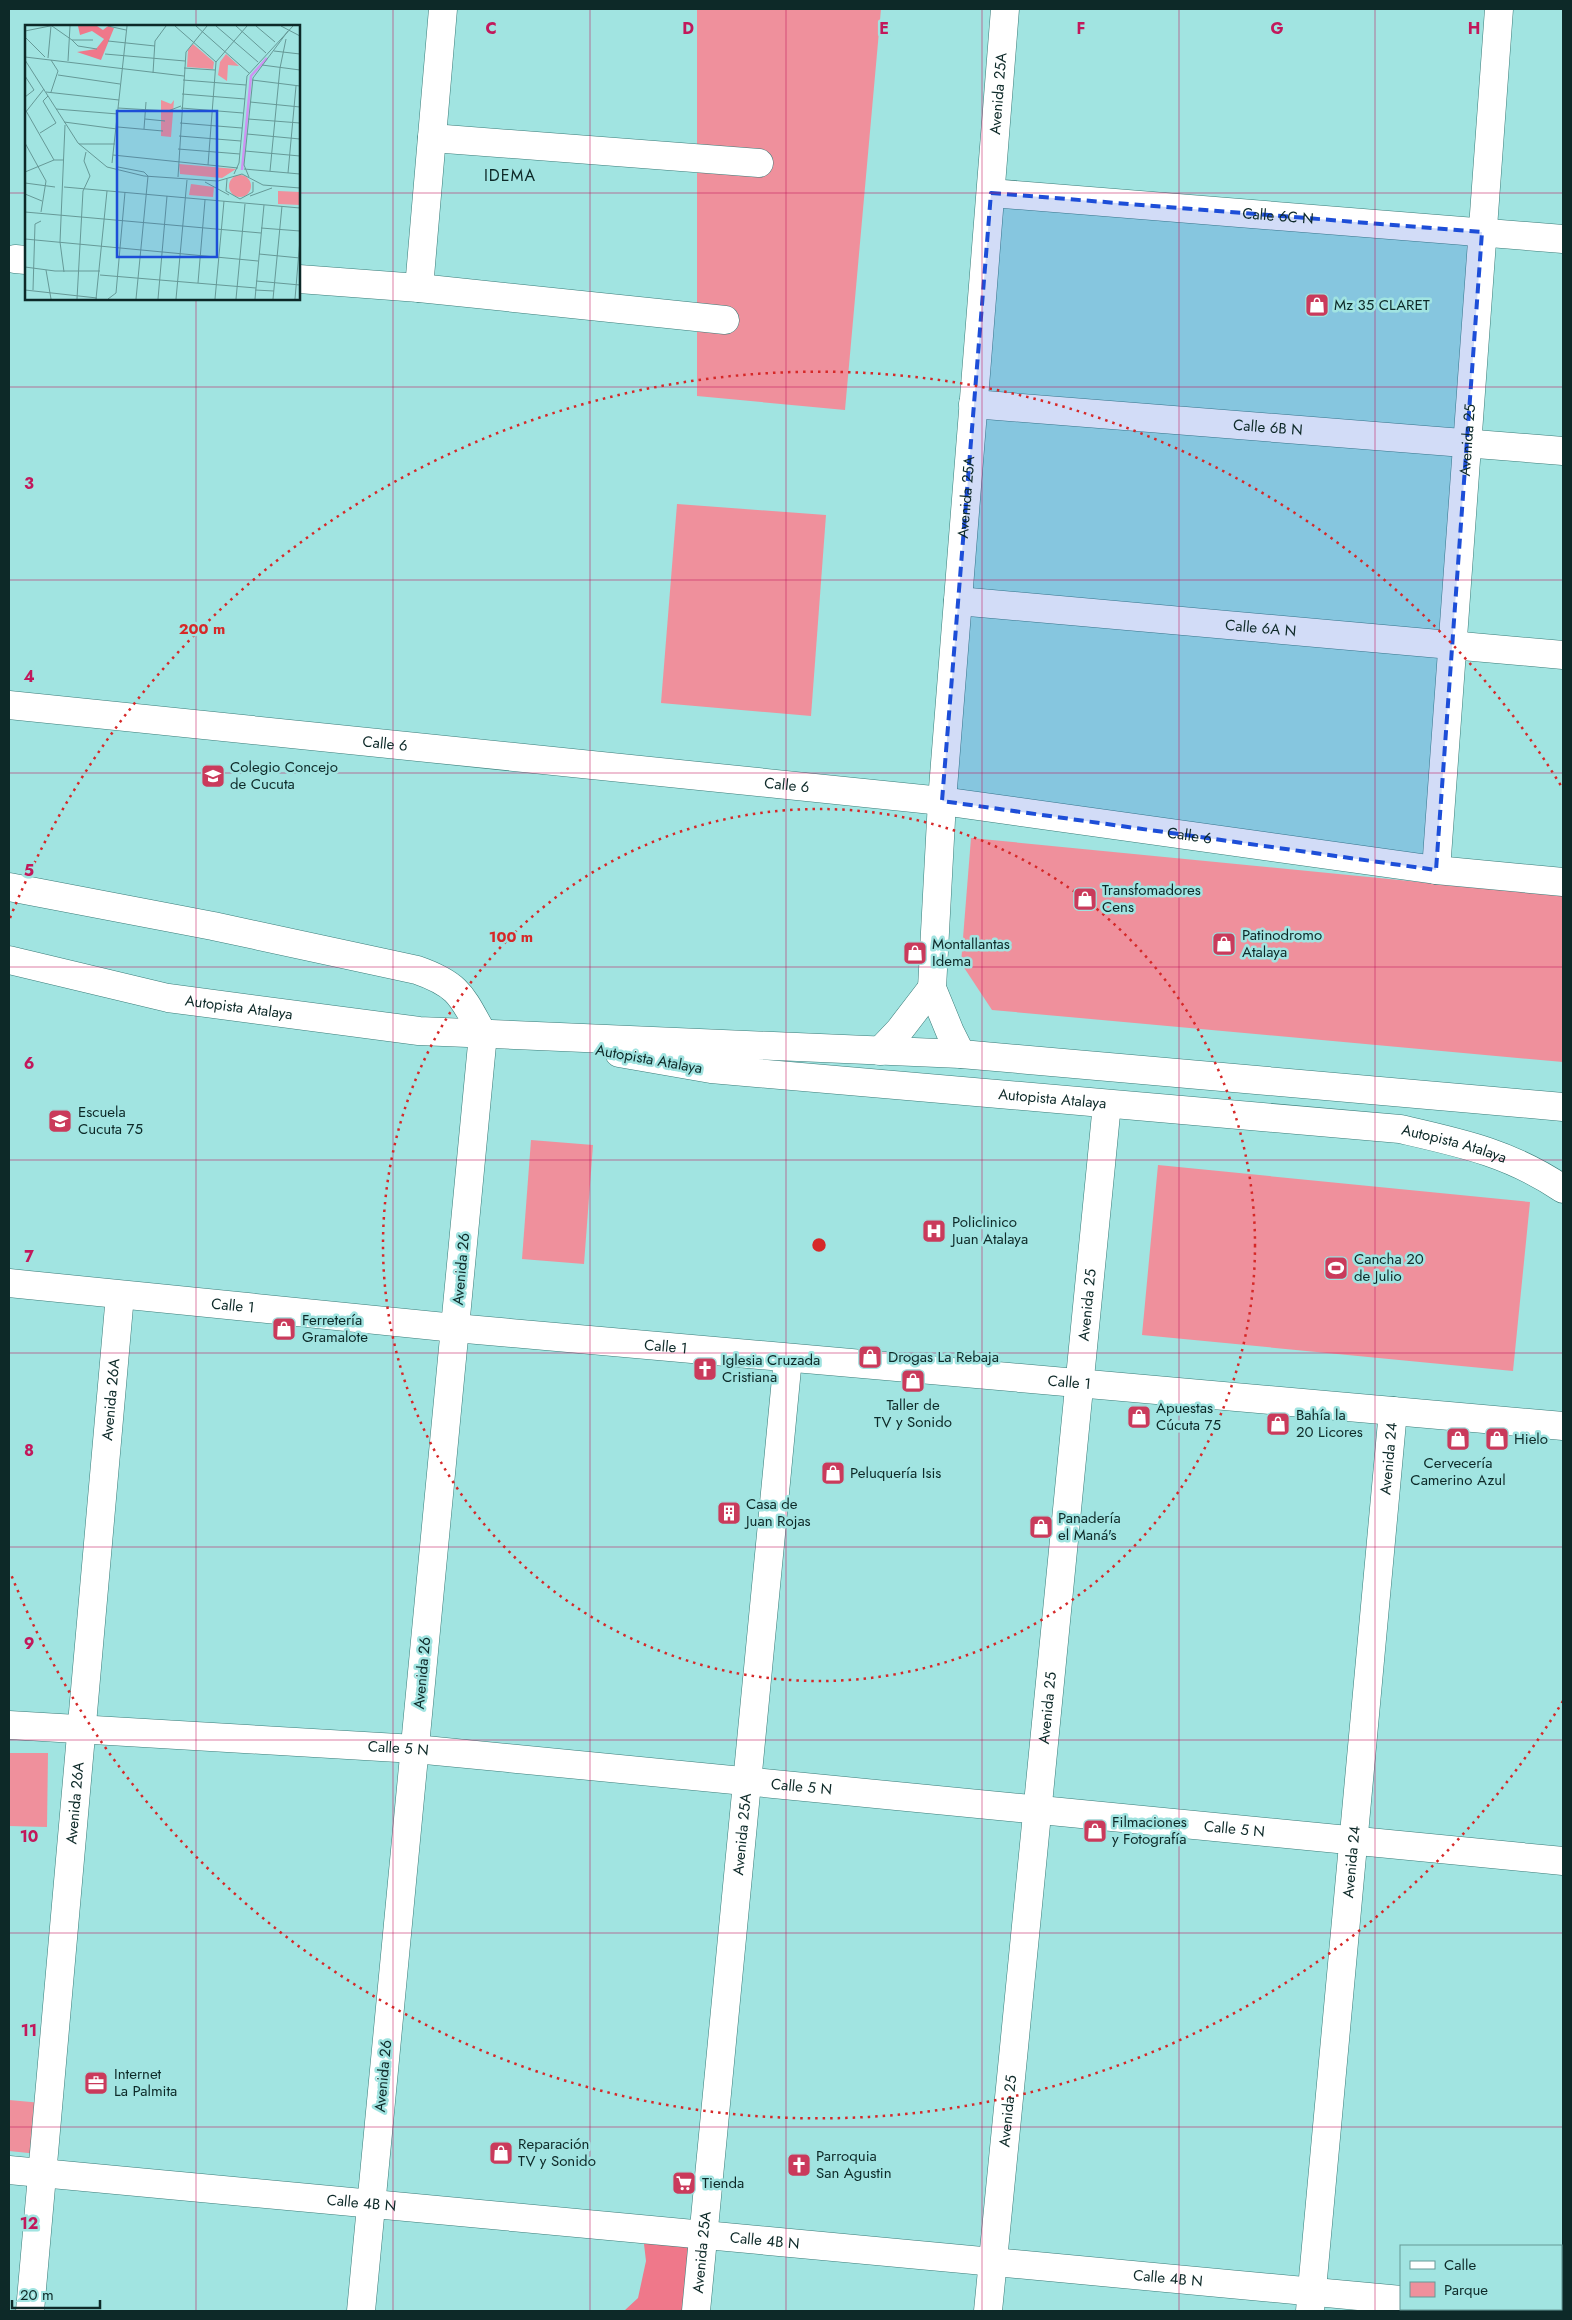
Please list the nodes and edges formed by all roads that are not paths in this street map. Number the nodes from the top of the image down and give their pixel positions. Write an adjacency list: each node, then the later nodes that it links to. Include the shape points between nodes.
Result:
1 (443, 9): 4 (street)
2 (1006, 9): 6 (street, Avenida 25A)
3 (1499, 9): 7 (street, Avenida 25)
4 (432, 138): 5 (street); 10 (street)
5 (759, 163)
6 (991, 193): 7 (street, Calle 6C N); 12 (street, Avenida 25A)
7 (1482, 232): 8 (street, Calle 6C N); 13 (street, Avenida 25)
8 (1563, 239)
9 (300, 279): 10 (street)
10 (419, 288): 11 (street)
11 (725, 320)
12 (974, 404): 13 (street, Calle 6B N); 15 (street, Avenida 25A)
13 (1467, 443): 14 (street, Calle 6B N); 16 (street, Avenida 25)
14 (1563, 451)
15 (958, 601): 16 (street, Calle 6A N); 19 (street, Avenida 25A)
16 (1452, 646): 17 (street, Calle 6A N); 20 (street, Avenida 25)
17 (1563, 655)
18 (9, 705): 19 (street, Calle 6)
19 (942, 800): 20 (street, Calle 6); 24 (street, Avenida 25A)
20 (1436, 870): 21 (street, Calle 6)
21 (1563, 882)
22 (9, 887): 25 (street, via 417,970 438,977 458,991)
23 (9, 960): 25 (street, Autopista Atalaya, via 168,998 419,1031)
24 (932, 988): 27 (street, via 911,1018); 28 (street, Avenida 25A)
25 (483, 1034): 26 (street, Autopista Atalaya); 34 (street, Avenida 26)
26 (531, 1037): 27 (street, Autopista Atalaya); 29 (street, Autopista Atalaya, via 711,1070)
27 (880, 1051): 28 (street, Autopista Atalaya)
28 (962, 1054): 30 (street, Autopista Atalaya)
29 (1107, 1104): 31 (street, Autopista Atalaya, via 1400,1129 1473,1145 1536,1171); 36 (street, Avenida 25)
30 (1563, 1107)
31 (1563, 1189)
32 (9, 1283): 33 (street, Calle 1)
33 (120, 1295): 34 (street, Calle 1); 40 (street, Avenida 26A)
34 (455, 1328): 35 (street, Calle 1); 41 (street, Avenida 26)
35 (788, 1358): 36 (street, Calle 1); 42 (street, Avenida 25A)
36 (1081, 1383): 37 (street, Calle 1); 43 (street, Avenida 25)
37 (1392, 1411): 38 (street, Calle 1); 44 (street, Avenida 24)
38 (1563, 1426)
39 (9, 1725): 40 (street, Calle 5 N)
40 (82, 1728): 41 (street, Calle 5 N); 47 (street, Avenida 26A)
41 (414, 1749): 42 (street, Calle 5 N); 48 (street, Avenida 26)
42 (748, 1782): 43 (street, Calle 5 N); 49 (street, Avenida 25A)
43 (1038, 1810): 44 (street, Calle 5 N); 50 (street, Avenida 25)
44 (1353, 1841): 45 (street, Calle 5 N); 52 (street, Avenida 24)
45 (1563, 1861)
46 (9, 2170): 47 (street, Calle 4B N)
47 (42, 2173): 48 (street, Calle 4B N); 54 (street, Avenida 26A)
48 (371, 2204): 49 (street, Calle 4B N); 55 (street, Avenida 26)
49 (704, 2235): 50 (street, Calle 4B N); 56 (street, Avenida 25A)
50 (993, 2262): 52 (street, Calle 4B N); 57 (street, Avenida 25)
51 (1400, 2300): 52 (street, Calle 4B N)
52 (1310, 2302)
53 (1506, 2310): 58 (street)
54 (30, 2311)
55 (361, 2311)
56 (696, 2311)
57 (988, 2311)
58 (1519, 2311)

